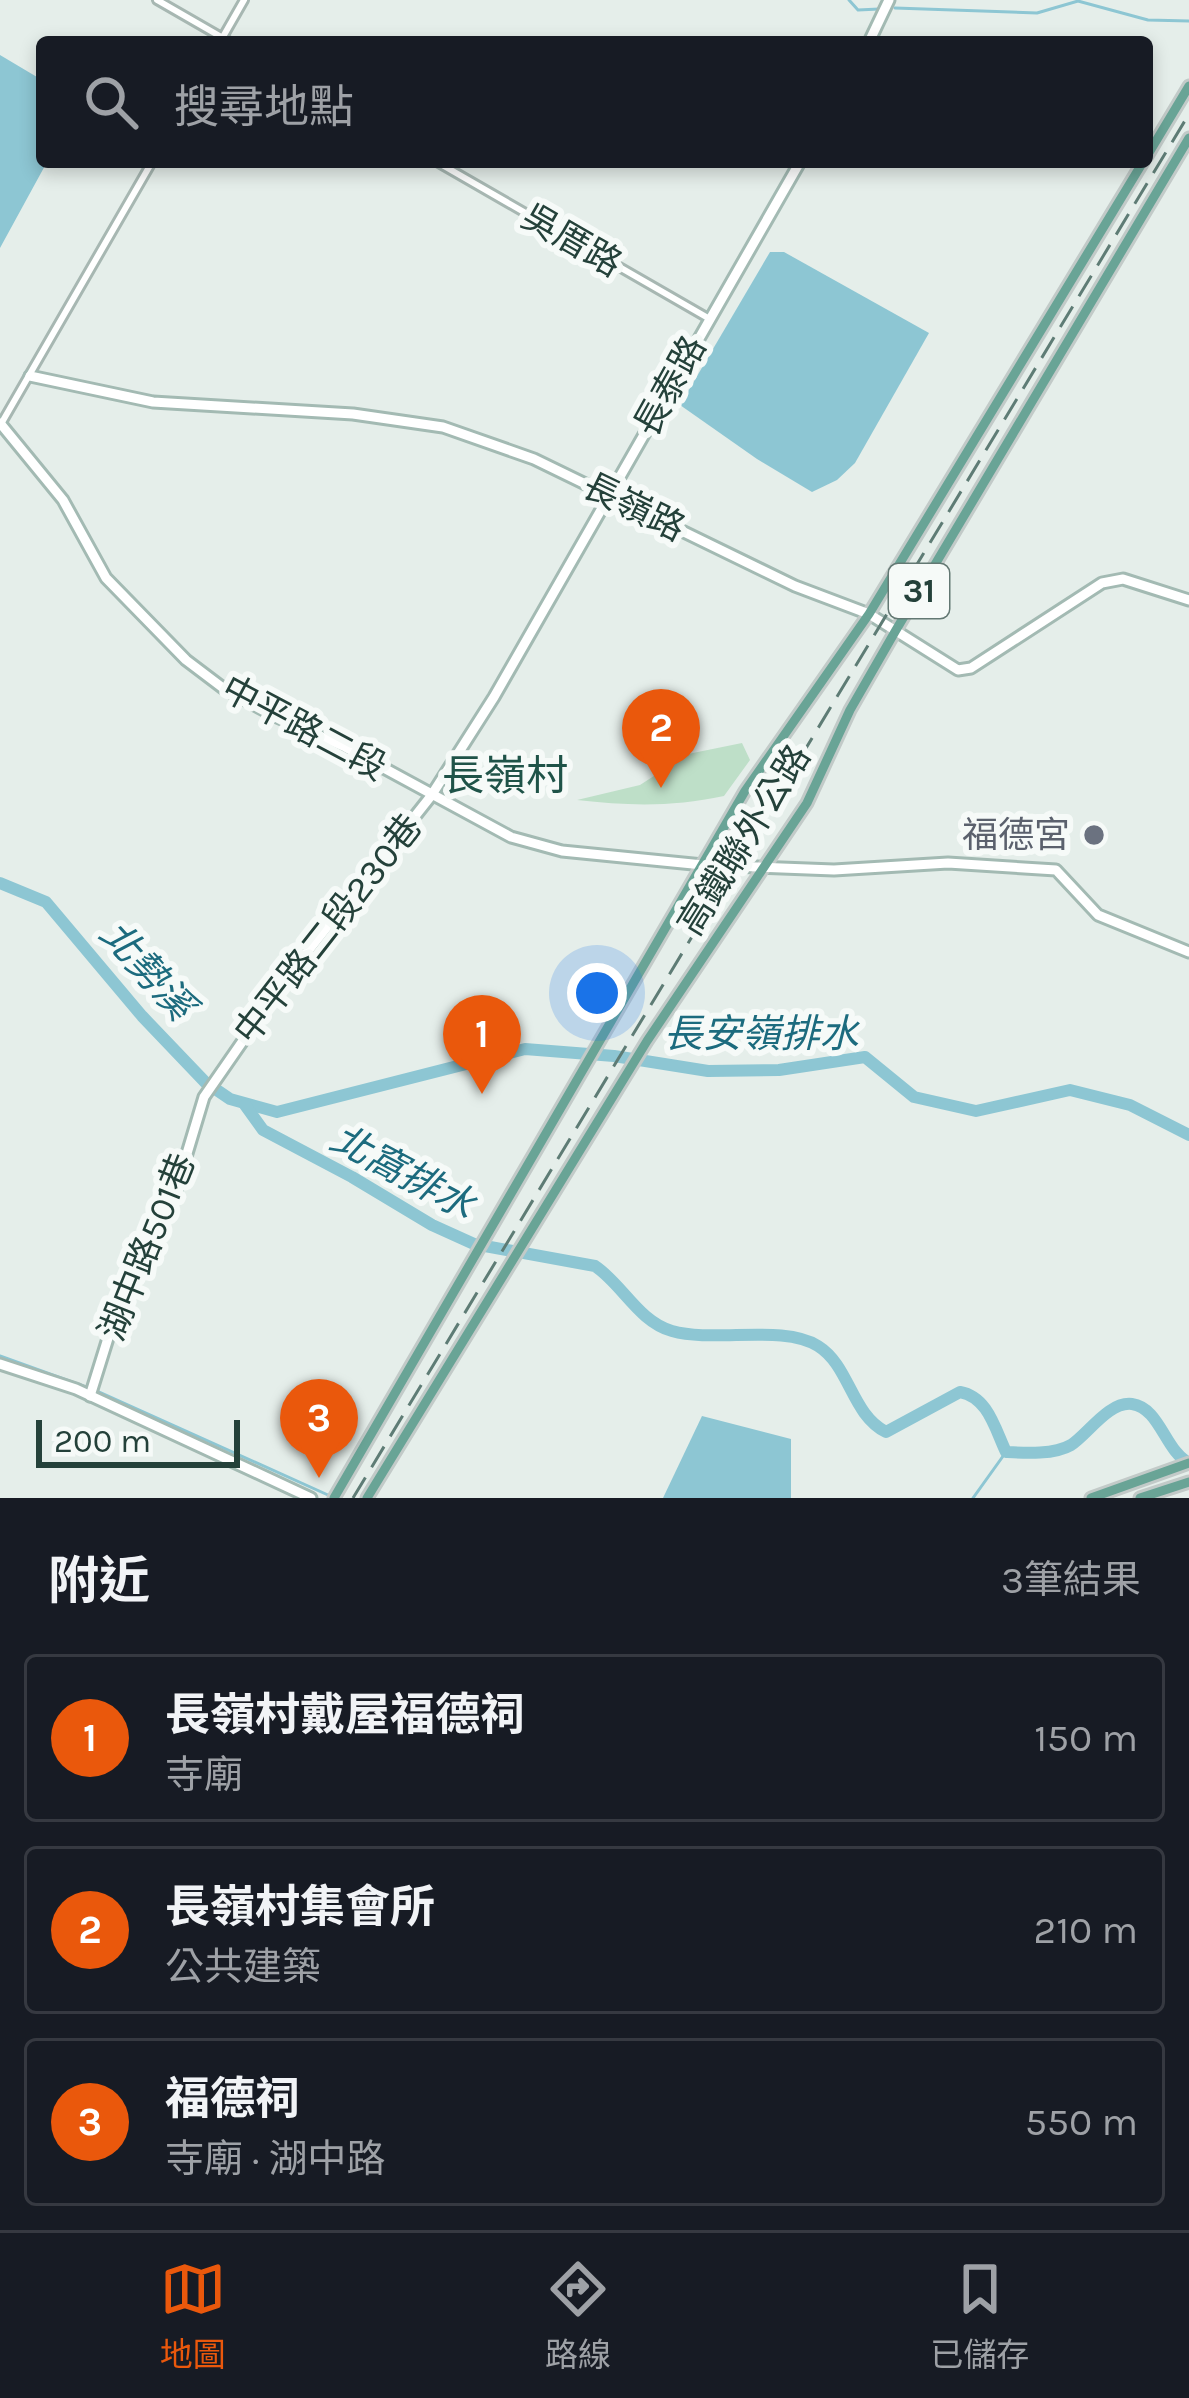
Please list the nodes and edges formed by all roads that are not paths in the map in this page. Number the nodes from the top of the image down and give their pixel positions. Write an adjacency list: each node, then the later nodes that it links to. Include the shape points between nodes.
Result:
1 (157, 0): 4 (street)
2 (244, 0): 5 (street)
3 (890, 0): 6 (street)
4 (216, 36)
5 (226, 36)
6 (872, 36)
7 (1189, 86): 9 (main road, 高鐵聯外公路 / 31)
8 (1189, 139): 20 (main road, 高鐵聯外公路 / 31)
9 (1153, 146)
10 (149, 168): 15 (street)
11 (447, 168): 14 (street, 吳厝路)
12 (796, 168): 14 (street, 長泰路)
13 (1140, 168): 19 (main road, 高鐵聯外公路 / 31)
14 (708, 318): 17 (street, 長泰路)
15 (30, 376): 16 (street); 17 (street, 長嶺路, via 153,402 443,428)
16 (0, 425): 21 (street, 中平路二段, via 63,500 106,578 186,659 223,688)
17 (611, 496): 19 (street, 長嶺路); 21 (street, 長泰路)
18 (1189, 600): 20 (street, 長嶺路, via 1123,579 1102,584 964,670)
19 (868, 614): 20 (street, 長嶺路); 22 (main road, 高鐵聯外公路 / 31, via 774,744)
20 (896, 630): 23 (main road, 高鐵聯外公路 / 31, via 807,803)
21 (431, 796): 22 (street, 中平路二段, via 511,837 562,851); 25 (street, 中平路二段230巷)
22 (704, 866): 23 (street, 中平路二段); 31 (main road, 高鐵聯外公路 / 31)
23 (764, 868): 24 (street, 中平路二段, via 948,863 1056,870 1098,915); 32 (main road, 高鐵聯外公路 / 31, via 647,1041)
24 (1189, 952)
25 (204, 1097): 27 (street, 湖中路501巷, via 176,1190)
26 (0, 1364): 27 (street)
27 (90, 1396): 30 (street)
28 (1183, 1465): 33 (main road)
29 (1189, 1482): 34 (main road)
30 (310, 1498)
31 (334, 1498)
32 (368, 1498)
33 (1091, 1498)
34 (1140, 1498)

